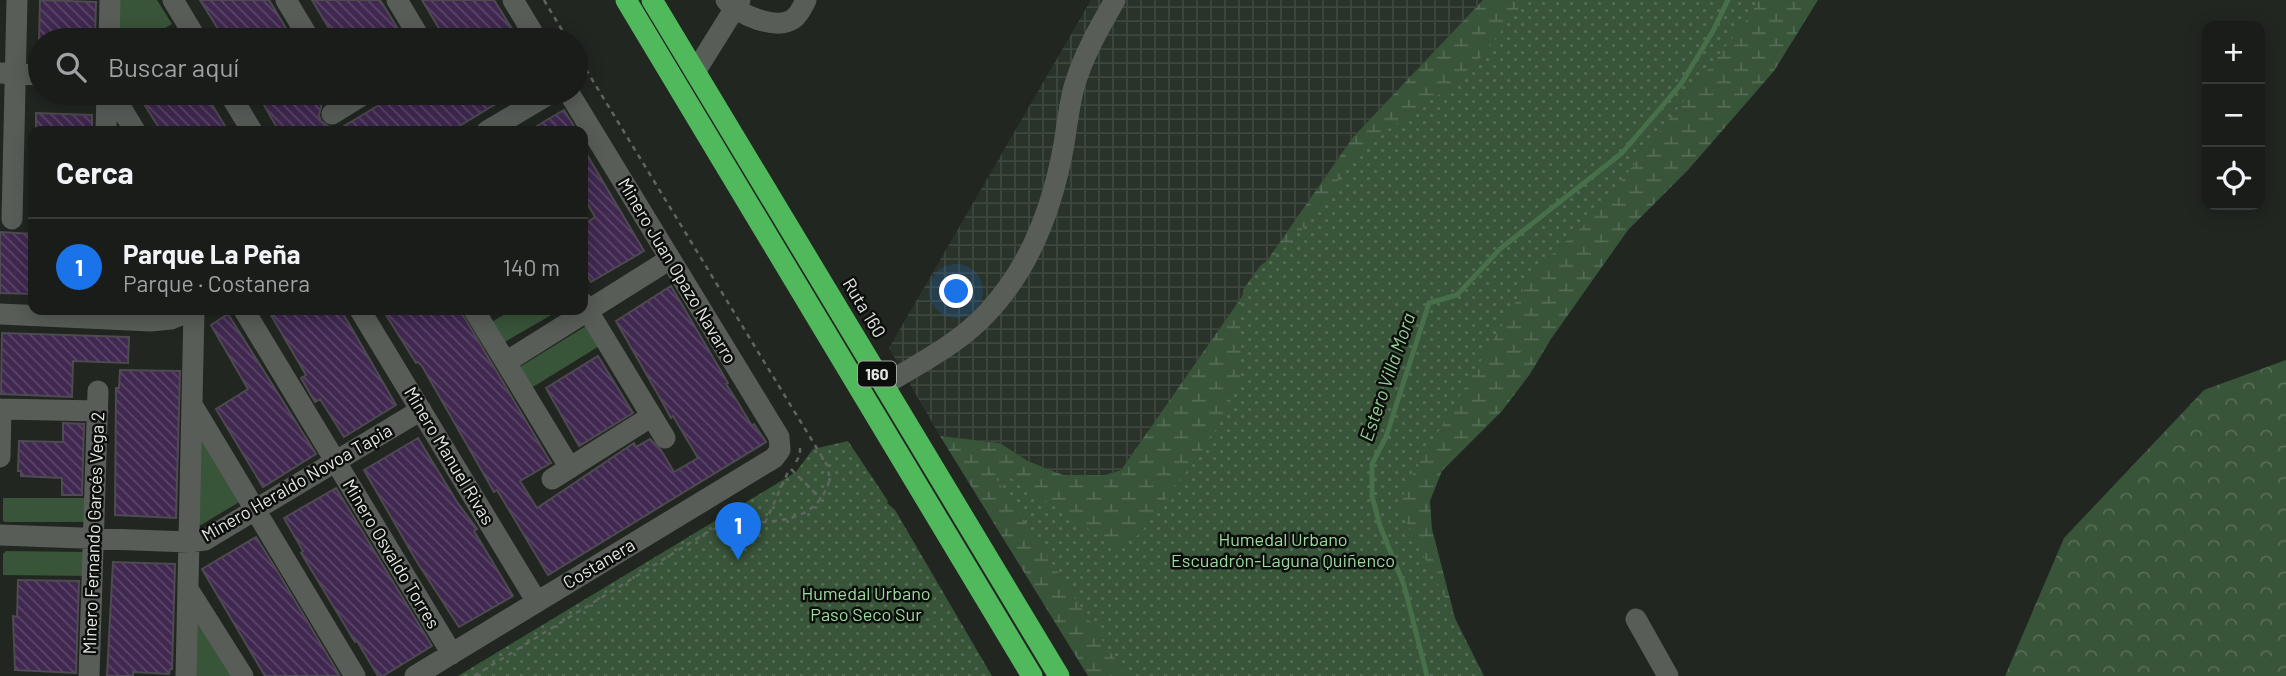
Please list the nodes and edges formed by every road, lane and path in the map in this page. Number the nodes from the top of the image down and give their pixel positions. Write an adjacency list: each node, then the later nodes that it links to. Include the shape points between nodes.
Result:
1 (17, 0): 21 (street)
2 (110, 0): 13 (street)
3 (173, 0): 14 (street)
4 (286, 0): 15 (street)
5 (397, 0): 16 (street)
6 (513, 0): 17 (street)
7 (544, 0): 18 (path)
8 (626, 0): 70 (highway, 160)
9 (652, 0): 19 (highway, Ruta 160 / 160)
10 (806, 0): 12 (street, via 785,23 769,23)
11 (1115, 0): 45 (street, via 1082,65 1052,197 1020,270 972,328)
12 (733, 3): 19 (street)
13 (109, 28)
14 (184, 28)
15 (303, 28)
16 (414, 28)
17 (530, 28)
18 (561, 28)
19 (695, 72): 45 (highway, Ruta 160 / 160)
20 (588, 73): 54 (path, via 827,465 831,479)
21 (8, 74): 22 (street); 32 (street)
22 (28, 75)
23 (109, 105): 28 (street)
24 (118, 105): 29 (street)
25 (236, 105): 30 (street)
26 (531, 105): 31 (street)
27 (576, 105): 34 (street, Minero Juan Opazo Navarro)
28 (107, 126)
29 (132, 126)
30 (249, 126)
31 (495, 126)
32 (6, 219): 33 (street)
33 (28, 219)
34 (670, 259): 35 (street); 51 (street, Minero Juan Opazo Navarro, via 779,437)
35 (588, 305)
36 (588, 312): 49 (street)
37 (0, 314): 38 (street, via 151,321)
38 (181, 315)
39 (194, 315): 46 (street)
40 (247, 315): 53 (street, Minero Osvaldo Torres)
41 (363, 315): 48 (street, Minero Manuel Rivas)
42 (477, 315): 44 (street)
43 (574, 315): 44 (street)
44 (506, 362): 49 (street, via 561,473)
45 (884, 385): 71 (highway, Ruta 160 / 160)
46 (193, 408): 55 (street); 59 (street)
47 (1, 409): 52 (street); 58 (street, Minero Fernando Garcés Vega 2, via 98,401)
48 (421, 410): 53 (street, Minero Heraldo Novoa Tapia); 61 (street, Minero Manuel Rivas)
49 (652, 416): 50 (street)
50 (665, 438)
51 (780, 450): 61 (street, Costanera, via 774,458)
52 (0, 457)
53 (336, 462): 55 (street, Minero Heraldo Novoa Tapia); 63 (street, Minero Osvaldo Torres)
54 (821, 499): 56 (path, via 798,515); 56 (path, via 790,468)
55 (255, 510): 59 (street, Minero Heraldo Novoa Tapia, via 205,540); 67 (street)
56 (765, 523): 69 (path, via 724,526 702,535)
57 (0, 536): 58 (street, Minero Heraldo Novoa Tapia)
58 (94, 539): 59 (street, Minero Heraldo Novoa Tapia); 64 (street, Minero Fernando Garcés Vega 2)
59 (189, 542): 60 (street)
60 (188, 589): 65 (street); 66 (street)
61 (537, 602): 63 (street, Costanera)
62 (1636, 619): 72 (street)
63 (452, 654): 68 (street, Costanera)
64 (89, 676)
65 (186, 676)
66 (243, 676)
67 (355, 676)
68 (415, 676)
69 (474, 676)
70 (1032, 676)
71 (1059, 676)
72 (1668, 676)

